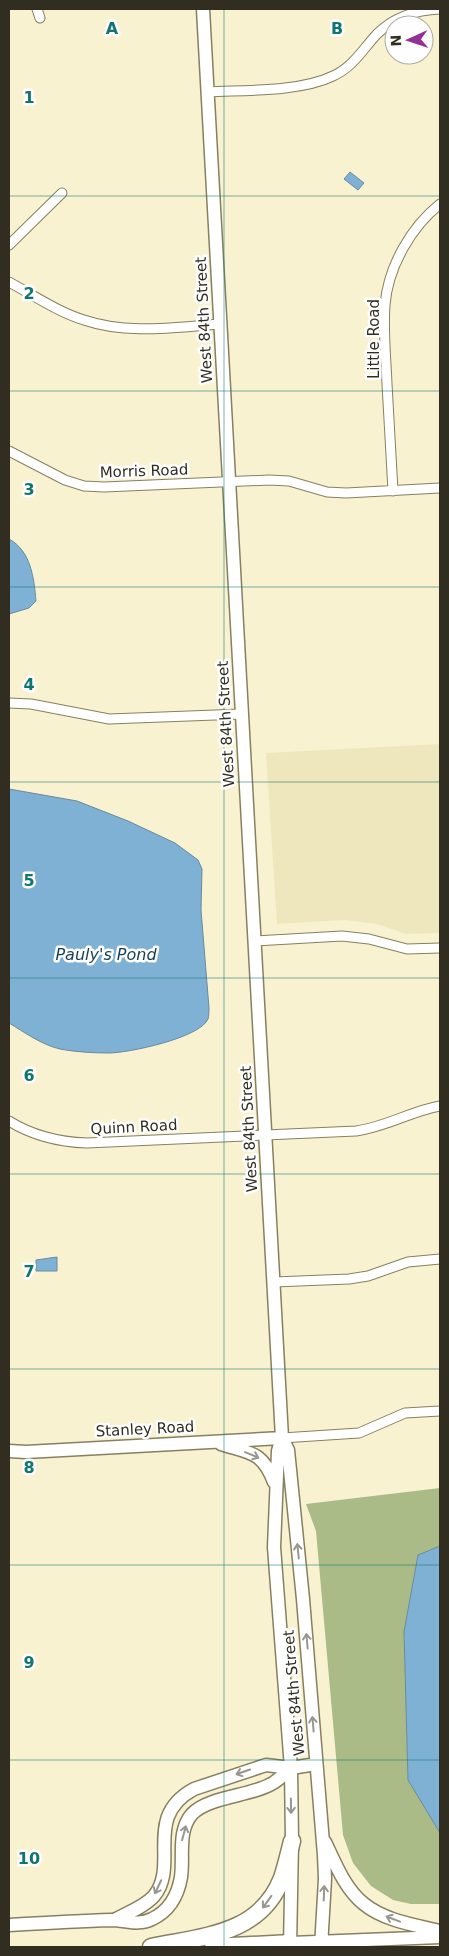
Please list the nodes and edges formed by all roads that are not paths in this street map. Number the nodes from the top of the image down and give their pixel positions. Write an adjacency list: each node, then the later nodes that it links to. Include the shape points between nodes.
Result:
1 (203, 9): 3 (street, West 84th Street)
2 (440, 9): 3 (street, via 403,16 389,24 352,64 335,76 294,86)
3 (208, 92): 8 (street, West 84th Street)
4 (62, 193): 6 (street)
5 (440, 204): 12 (street, Little Road, via 415,230 401,252 385,303)
6 (9, 245)
7 (9, 282): 8 (street, via 82,320 102,326 144,329)
8 (221, 324): 10 (street, West 84th Street)
9 (9, 451): 10 (street, Morris Road, via 65,480 84,486)
10 (228, 481): 12 (street, Morris Road, via 289,481 327,492); 14 (street, West 84th Street)
11 (440, 488): 12 (street, Morris Road)
12 (393, 490)
13 (9, 703): 14 (street, via 31,704 108,719)
14 (242, 714): 15 (street, West 84th Street)
15 (255, 941): 16 (street, via 342,936 406,949); 19 (street, West 84th Street)
16 (440, 948)
17 (440, 1106): 19 (street, Quinn Road, via 422,1109 372,1129)
18 (9, 1121): 19 (street, Quinn Road, via 23,1130 65,1143)
19 (266, 1135): 21 (street, West 84th Street)
20 (440, 1259): 21 (street, via 408,1262 349,1279)
21 (274, 1282): 23 (street, West 84th Street)
22 (440, 1411): 23 (street, via 406,1413 359,1433)
23 (282, 1438): 24 (street, Stanley Road); 26 (street, West 84th Street); 27 (street, West 84th Street, one-way to 23, via 288,1450)
24 (212, 1442): 25 (street, Stanley Road); 26 (street, one-way to 26, via 260,1458)
25 (9, 1451)
26 (276, 1487): 28 (street, West 84th Street, via 274,1547)
27 (316, 1764): 28 (street); 29 (street, West 84th Street)
28 (291, 1768): 30 (street, West 84th Street, one-way to 30); 31 (street, one-way to 28, via 136,1923 151,1920 163,1913 173,1901 179,1888 183,1836 192,1815 200,1808 272,1784); 31 (street, one-way to 31, via 266,1765 185,1794 170,1811 166,1823 160,1888 146,1904)
29 (322, 1836): 33 (street, one-way to 29, via 392,1919 364,1904 344,1880); 35 (street, West 84th Street, one-way to 29, via 325,1879)
30 (292, 1841): 36 (street, West 84th Street); 37 (highway, one-way to 37, via 282,1878 259,1913 224,1932)
31 (114, 1920): 32 (street)
32 (9, 1925)
33 (440, 1931)
34 (440, 1937): 35 (street)
35 (321, 1944): 36 (street)
36 (290, 1945): 38 (highway)
37 (151, 1947)
38 (213, 1947)

